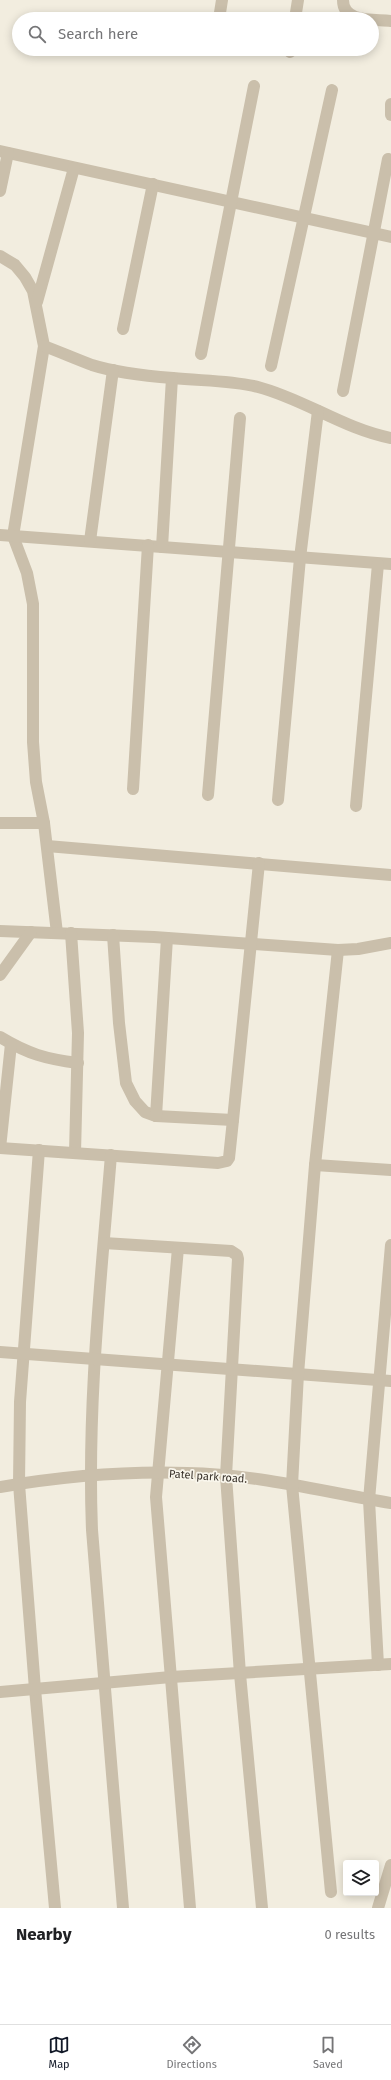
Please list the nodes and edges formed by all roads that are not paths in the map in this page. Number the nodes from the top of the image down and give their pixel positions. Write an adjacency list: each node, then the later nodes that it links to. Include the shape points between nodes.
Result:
1 (222, 0): 4 (street)
2 (298, 0): 5 (street)
3 (342, 0): 6 (street)
4 (220, 12)
5 (296, 12)
6 (346, 12)
7 (379, 20): 8 (street)
8 (391, 21)
9 (254, 86): 18 (street)
10 (332, 90): 19 (street)
11 (391, 104): 12 (street)
12 (391, 115)
13 (4, 152): 15 (street); 17 (street)
14 (388, 159): 20 (street)
15 (74, 168): 16 (street); 23 (street)
16 (153, 184): 18 (street); 24 (street)
17 (0, 191)
18 (231, 201): 19 (street); 26 (street)
19 (303, 217): 20 (street); 27 (street)
20 (373, 233): 21 (street); 30 (street)
21 (391, 237)
22 (0, 256): 23 (street, via 15,265 26,277)
23 (36, 305): 25 (street)
24 (123, 329)
25 (44, 346): 28 (street, via 92,365); 35 (street)
26 (201, 354)
27 (271, 366)
28 (113, 370): 29 (street); 36 (street)
29 (172, 378): 31 (street, via 256,387 282,394); 38 (street)
30 (342, 391)
31 (318, 410): 33 (street, via 367,431); 40 (street)
32 (240, 418): 39 (street)
33 (391, 438)
34 (0, 536): 35 (street)
35 (13, 536): 36 (street); 48 (street, via 27,573 33,604 33,742 36,782)
36 (90, 541): 37 (street)
37 (148, 545): 38 (street); 43 (street)
38 (162, 547): 39 (street)
39 (228, 553): 40 (street); 44 (street)
40 (300, 558): 41 (street); 45 (street)
41 (378, 564): 42 (street); 46 (street)
42 (391, 564)
43 (132, 789)
44 (208, 794)
45 (278, 800)
46 (356, 806)
47 (0, 823): 48 (street)
48 (44, 823): 49 (street)
49 (47, 846): 50 (street); 54 (street)
50 (260, 863): 51 (street); 59 (street)
51 (391, 875)
52 (0, 931): 53 (street)
53 (31, 932): 54 (street); 61 (street)
54 (57, 933): 55 (street)
55 (70, 933): 56 (street); 64 (street)
56 (113, 935): 57 (street); 65 (street, via 126,1083 135,1101 145,1112)
57 (167, 938): 59 (street); 65 (street)
58 (391, 942): 60 (street)
59 (252, 945): 60 (street); 66 (street)
60 (338, 950): 71 (street)
61 (0, 975)
62 (0, 1037): 63 (street)
63 (12, 1044): 64 (street, via 45,1059); 67 (street)
64 (78, 1063): 69 (street)
65 (156, 1116): 66 (street)
66 (233, 1120): 70 (street, via 229,1158 223,1162)
67 (0, 1148): 68 (street)
68 (39, 1150): 69 (street); 77 (street)
69 (75, 1152): 70 (street)
70 (111, 1155): 73 (street)
71 (315, 1165): 72 (street); 81 (street)
72 (391, 1170)
73 (104, 1242): 75 (street); 78 (street)
74 (391, 1245): 82 (street)
75 (178, 1248): 79 (street); 80 (street, via 231,1251 237,1255)
76 (0, 1352): 77 (street)
77 (23, 1353): 78 (street); 86 (street)
78 (96, 1359): 79 (street); 84 (street)
79 (169, 1364): 80 (street); 83 (street)
80 (233, 1369): 81 (street); 85 (street)
81 (298, 1374): 82 (street); 87 (street)
82 (386, 1380): 89 (street)
83 (157, 1473): 84 (street, Patel park road.); 85 (street, Patel park road.); 95 (street, via 156,1512)
84 (90, 1476): 86 (street, Patel park road.); 96 (street)
85 (226, 1476): 87 (street, Patel park road.); 94 (street)
86 (19, 1484): 88 (street, Patel park road.); 97 (street)
87 (292, 1485): 89 (street, Patel park road.); 93 (street)
88 (0, 1487)
89 (370, 1500): 90 (street, Patel park road.); 92 (street)
90 (391, 1504)
91 (391, 1664): 92 (street)
92 (378, 1665): 93 (street)
93 (309, 1669): 94 (street); 100 (street)
94 (240, 1674): 95 (street); 104 (street)
95 (171, 1677): 96 (street); 103 (street)
96 (104, 1683): 97 (street); 102 (street)
97 (35, 1689): 98 (street); 101 (street)
98 (0, 1692)
99 (391, 1865): 105 (street)
100 (331, 1892)
101 (55, 1908)
102 (123, 1908)
103 (190, 1908)
104 (262, 1908)
105 (378, 1908)

